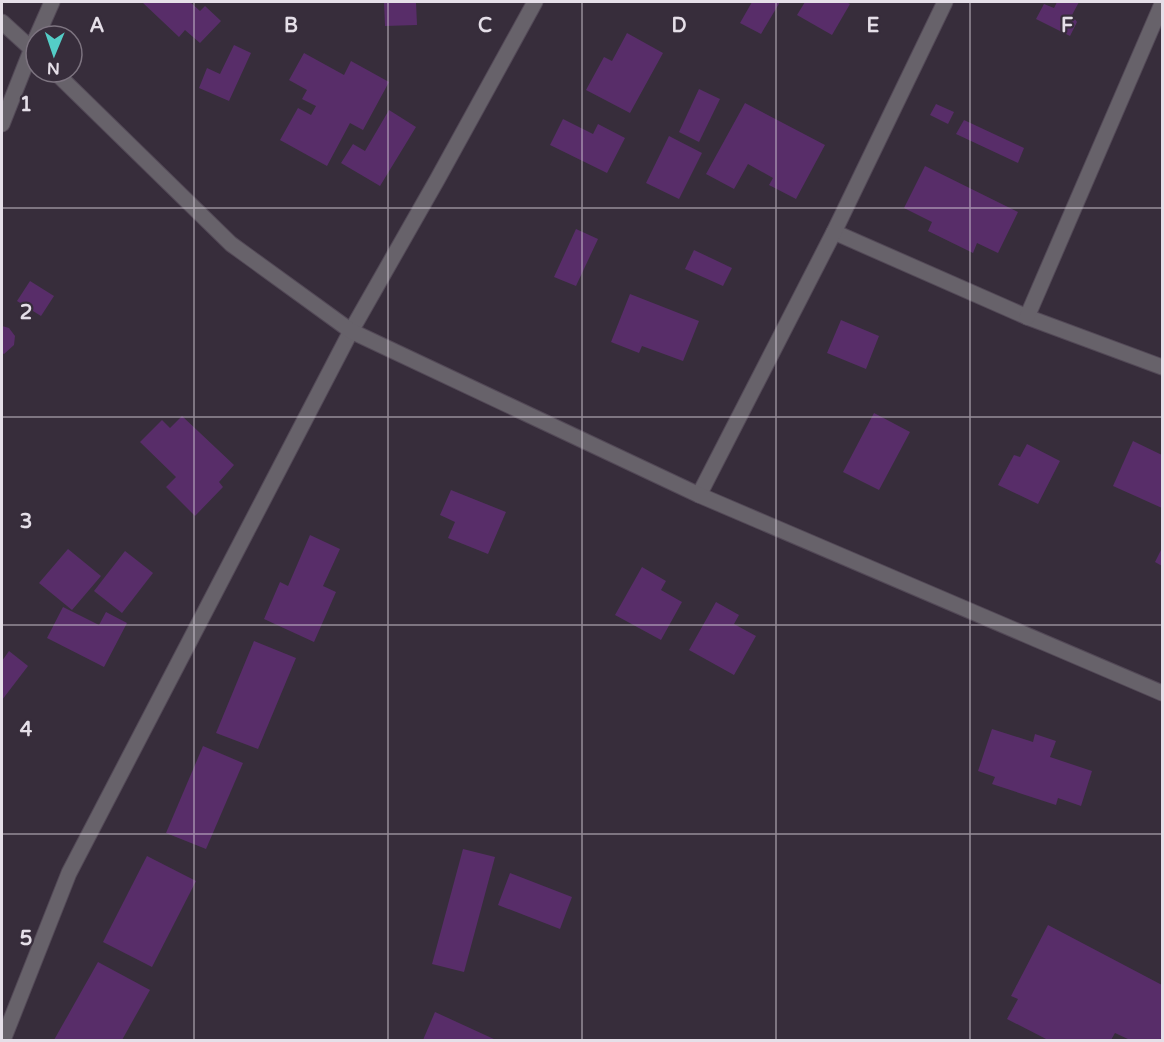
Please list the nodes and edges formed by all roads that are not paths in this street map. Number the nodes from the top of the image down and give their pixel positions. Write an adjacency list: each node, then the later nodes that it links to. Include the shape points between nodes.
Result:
1 (52, 2): 6 (street)
2 (535, 2): 13 (street)
3 (945, 2): 11 (street)
4 (1162, 4): 12 (street)
5 (2, 22): 7 (street)
6 (43, 24)
7 (24, 37)
8 (24, 71): 10 (street)
9 (67, 84): 13 (street, via 231,244)
10 (2, 124)
11 (834, 232): 12 (street); 15 (street)
12 (1027, 317): 14 (street)
13 (351, 331): 15 (street); 17 (street, via 69,873)
14 (1162, 367)
15 (699, 495): 16 (street)
16 (1162, 693)
17 (3, 1041)

